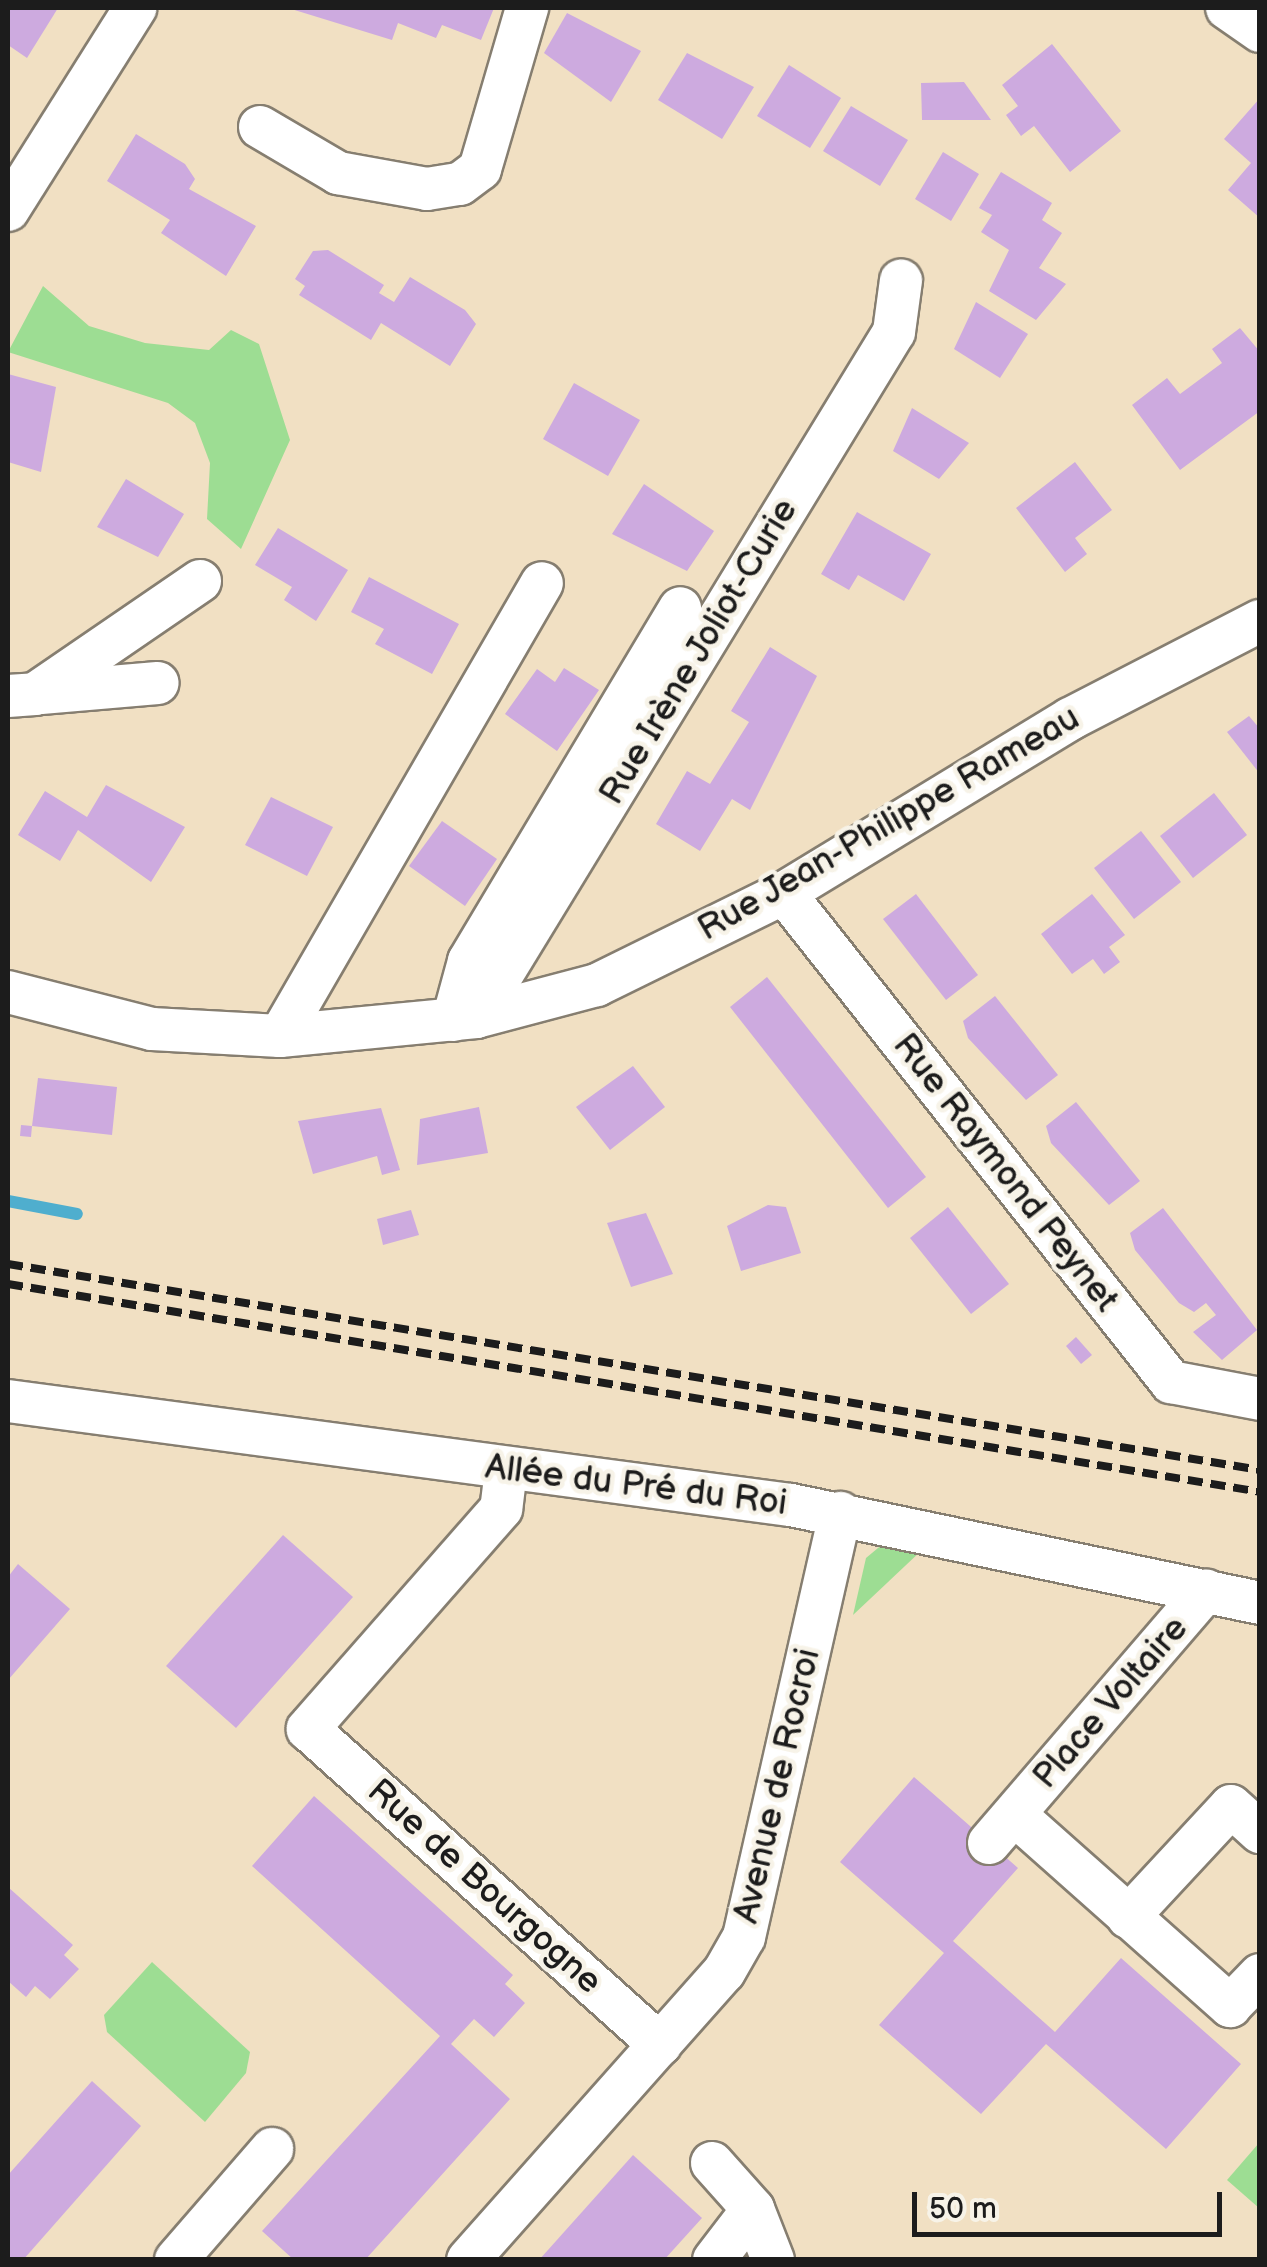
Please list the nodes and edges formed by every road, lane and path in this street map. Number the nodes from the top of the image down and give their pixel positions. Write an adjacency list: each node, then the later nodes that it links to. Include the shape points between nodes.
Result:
1 (135, 8): 6 (street)
2 (527, 8): 5 (street, via 480,168 460,184 427,189 338,174)
3 (1227, 8): 4 (street)
4 (1260, 30)
5 (260, 127)
6 (19, 161): 7 (street)
7 (8, 210)
8 (900, 280): 17 (street, Rue Irène Joliot-Curie, via 894,332)
9 (200, 580): 14 (street)
10 (542, 583): 18 (street)
11 (680, 608): 17 (street, via 469,962)
12 (1256, 629): 15 (street, Rue Jean-Philippe Rameau, via 1070,719)
13 (158, 684): 14 (street)
14 (21, 695)
15 (784, 893): 17 (street, Rue Jean-Philippe Rameau, via 597,985); 19 (street, Rue Raymond Peynet, via 1171,1382)
16 (15, 998): 18 (street, Rue Jean-Philippe Rameau, via 152,1029)
17 (464, 1018): 18 (street, Rue Jean-Philippe Rameau)
18 (280, 1036)
19 (1260, 1399)
20 (8, 1401): 21 (street, Allée du Pré du Roi)
21 (506, 1470): 22 (street, Allée du Pré du Roi); 28 (street, Rue de Bourgogne, via 501,1509 308,1729)
22 (840, 1514): 23 (street, Allée du Pré du Roi); 28 (street, Avenue de Rocroi, via 758,1901 724,1972)
23 (1206, 1591): 24 (street, Allée du Pré du Roi); 26 (street, Place Voltaire, via 1002,1829)
24 (1260, 1603)
25 (1260, 1832): 26 (street, via 1231,1806)
26 (1128, 1916): 27 (street, Place Voltaire, via 1230,2006)
27 (1260, 1975)
28 (660, 2044): 33 (street, Avenue de Rocroi)
29 (272, 2148): 32 (street)
30 (712, 2162): 31 (street)
31 (753, 2209): 34 (street); 35 (street)
32 (176, 2260)
33 (468, 2260)
34 (714, 2260)
35 (773, 2260)

